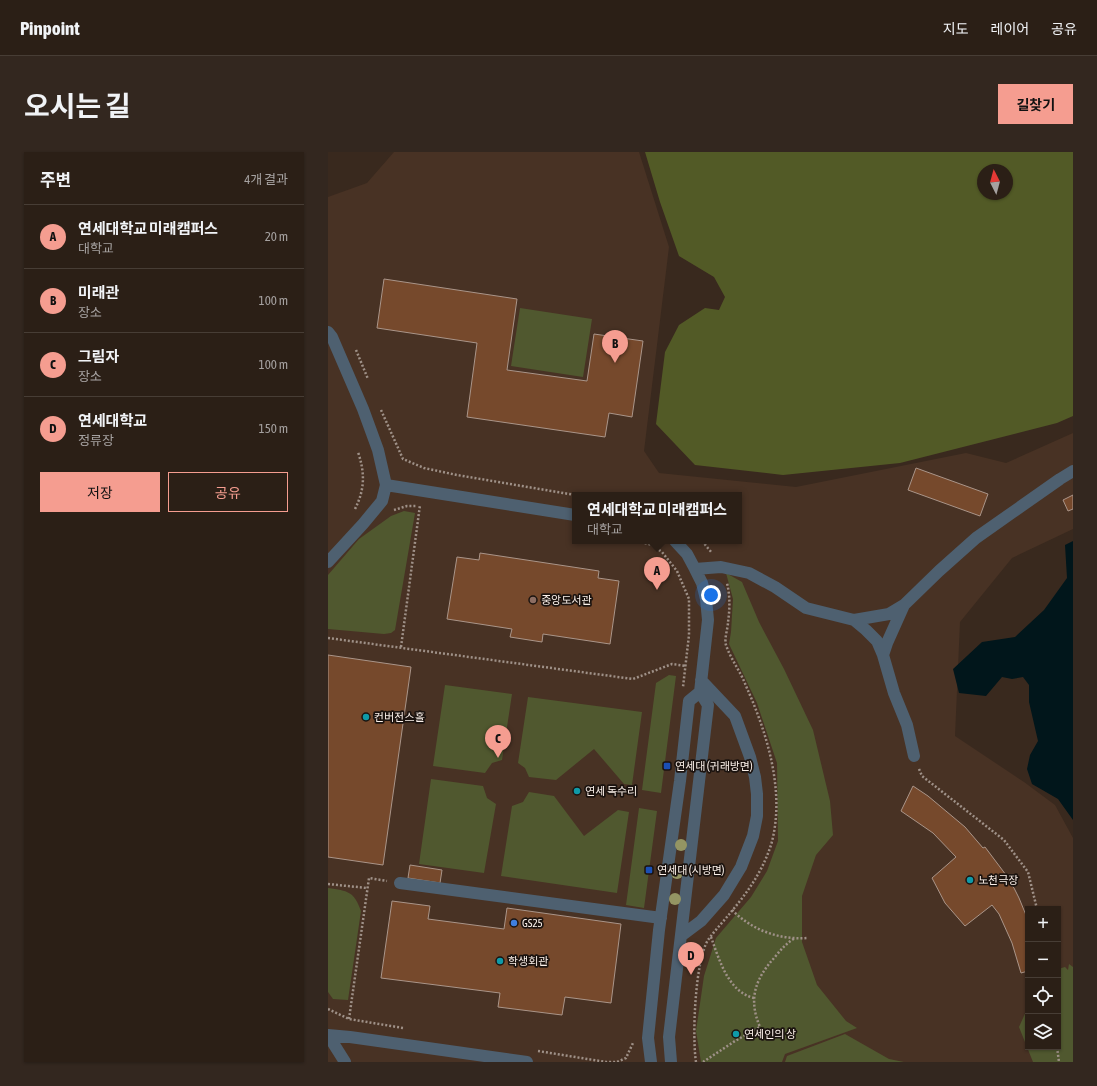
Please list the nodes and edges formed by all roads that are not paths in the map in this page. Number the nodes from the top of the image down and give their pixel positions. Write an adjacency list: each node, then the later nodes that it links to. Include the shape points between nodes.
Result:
1 (328, 332): 3 (street, via 363,409 378,450)
2 (1073, 471): 8 (street, via 976,538)
3 (386, 485): 4 (street); 6 (street, via 382,501)
4 (572, 515)
5 (678, 544): 7 (street)
6 (328, 562)
7 (695, 569): 9 (street, via 721,567 749,573 806,608); 11 (street, via 702,583 708,620)
8 (904, 605): 9 (street, via 889,614); 10 (street)
9 (854, 620): 10 (street, via 877,642)
10 (883, 655): 12 (street, via 907,725)
11 (701, 680): 14 (street, via 689,701); 15 (street, via 708,705); 15 (street, via 735,716 755,777 757,816 753,836 741,867 720,899 701,921)
12 (914, 756)
13 (400, 882): 14 (street)
14 (661, 918): 19 (street, via 648,1038)
15 (681, 936): 20 (street, via 669,1037)
16 (328, 1035): 17 (street); 18 (street)
17 (345, 1062)
18 (527, 1062)
19 (651, 1062)
20 (670, 1062)

